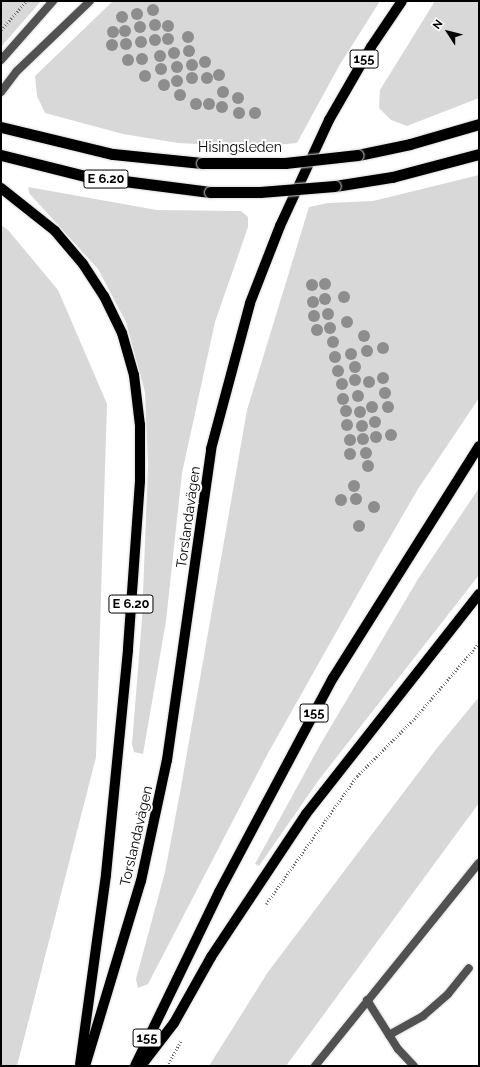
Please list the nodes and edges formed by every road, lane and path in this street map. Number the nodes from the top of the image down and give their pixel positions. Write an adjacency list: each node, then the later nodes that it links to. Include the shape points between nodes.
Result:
1 (26, 1): 5 (path)
2 (53, 1): 6 (street)
3 (90, 1): 7 (street, via 17,71)
4 (402, 1): 23 (main road, Torslandavägen / 155, via 371,47 329,120 280,226 250,303 211,449 167,760 144,866)
5 (1, 30)
6 (1, 60)
7 (1, 92)
8 (479, 124): 9 (highway, Hisingsleden / E 6.20, bridge, via 410,144 358,155 285,163 202,163 113,154)
9 (1, 127)
10 (479, 154): 11 (highway, E 6.20, bridge, via 392,177 335,186 260,192 210,192 85,176)
11 (2, 156)
12 (1, 188): 22 (main road, E 6.20, via 55,231 83,264 104,296 122,334 132,368 140,425 140,481 125,673 106,875)
13 (479, 446): 24 (main road, 155, via 333,678 219,892)
14 (479, 594): 25 (main road, 155, via 306,814 211,957 174,1023)
15 (479, 643): 17 (path, via 414,719 357,776)
16 (479, 862): 19 (street)
17 (264, 907)
18 (469, 968): 20 (street, via 448,994 423,1016)
19 (367, 1000): 20 (street); 27 (street)
20 (389, 1035): 28 (street)
21 (183, 1037): 26 (path)
22 (80, 1066)
23 (85, 1066)
24 (134, 1066)
25 (141, 1066)
26 (167, 1066)
27 (315, 1066)
28 (414, 1066)

